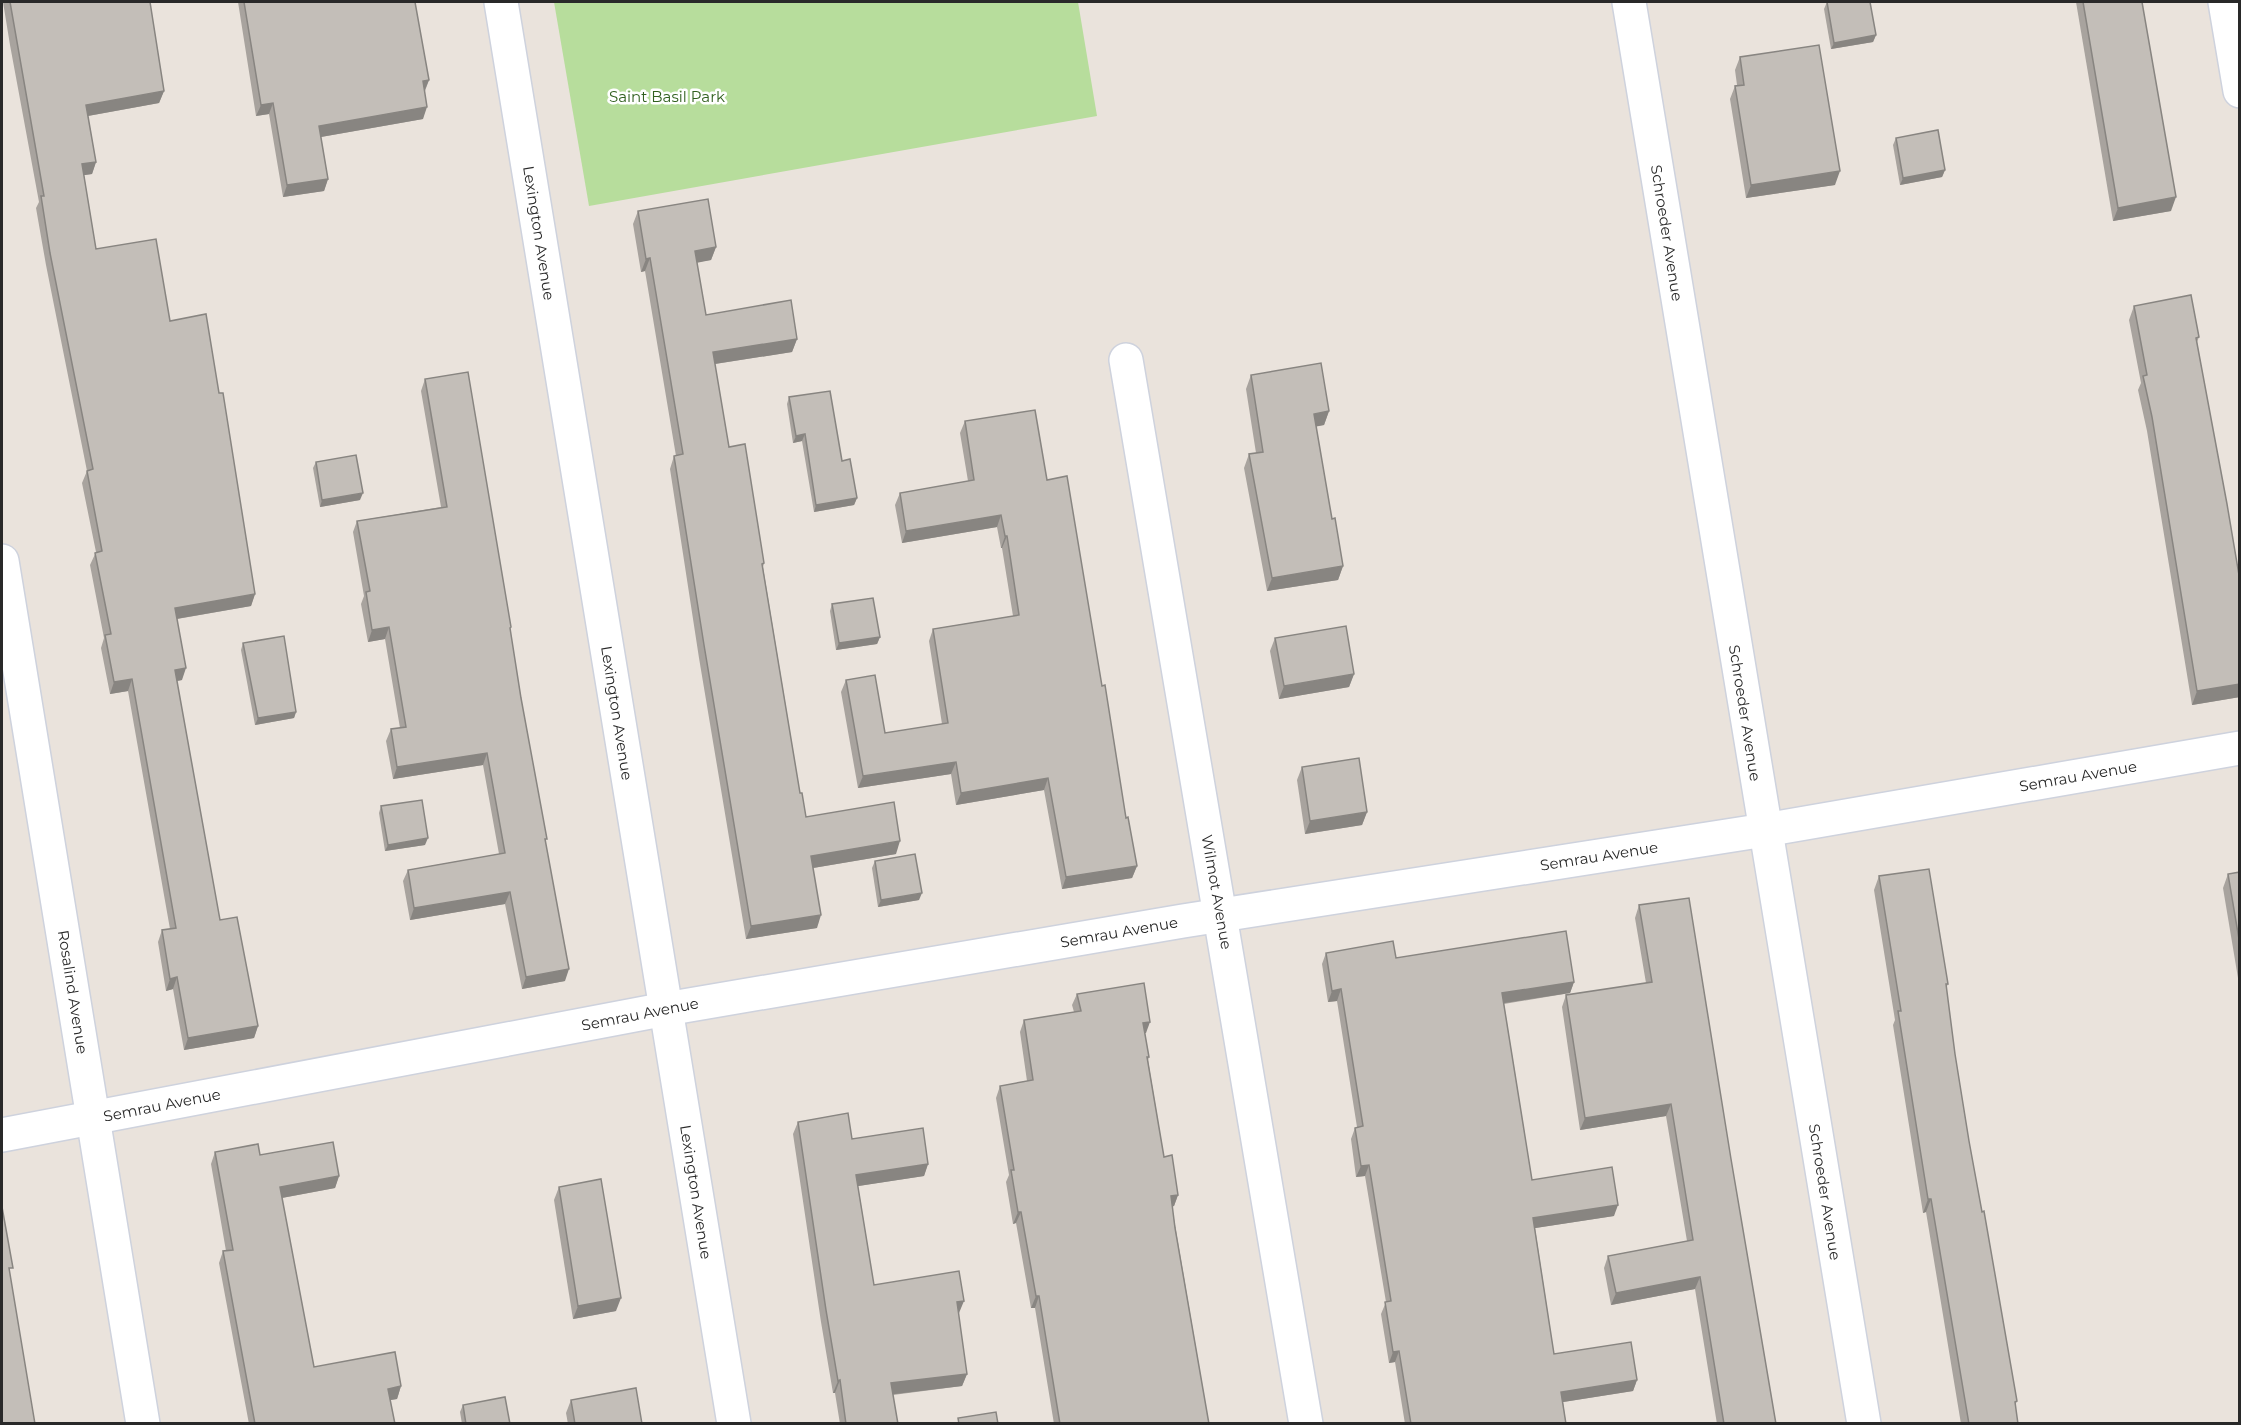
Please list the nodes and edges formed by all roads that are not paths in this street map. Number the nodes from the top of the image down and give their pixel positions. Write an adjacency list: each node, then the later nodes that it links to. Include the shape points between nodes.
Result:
1 (501, 2): 10 (street, Lexington Avenue)
2 (1629, 2): 8 (street, Schroeder Avenue)
3 (2225, 2): 4 (street)
4 (2240, 91)
5 (1126, 360): 9 (street, Wilmot Avenue)
6 (2, 561): 11 (street, Rosalind Avenue)
7 (2240, 747): 8 (street, Semrau Avenue)
8 (1765, 830): 9 (street, Semrau Avenue); 16 (street, Schroeder Avenue)
9 (1222, 915): 10 (street, Semrau Avenue); 15 (street, Wilmot Avenue)
10 (666, 1009): 11 (street, Semrau Avenue); 14 (street, Lexington Avenue)
11 (94, 1118): 12 (street, Semrau Avenue); 13 (street, Rosalind Avenue)
12 (2, 1135)
13 (143, 1424)
14 (734, 1424)
15 (1306, 1424)
16 (1864, 1424)

